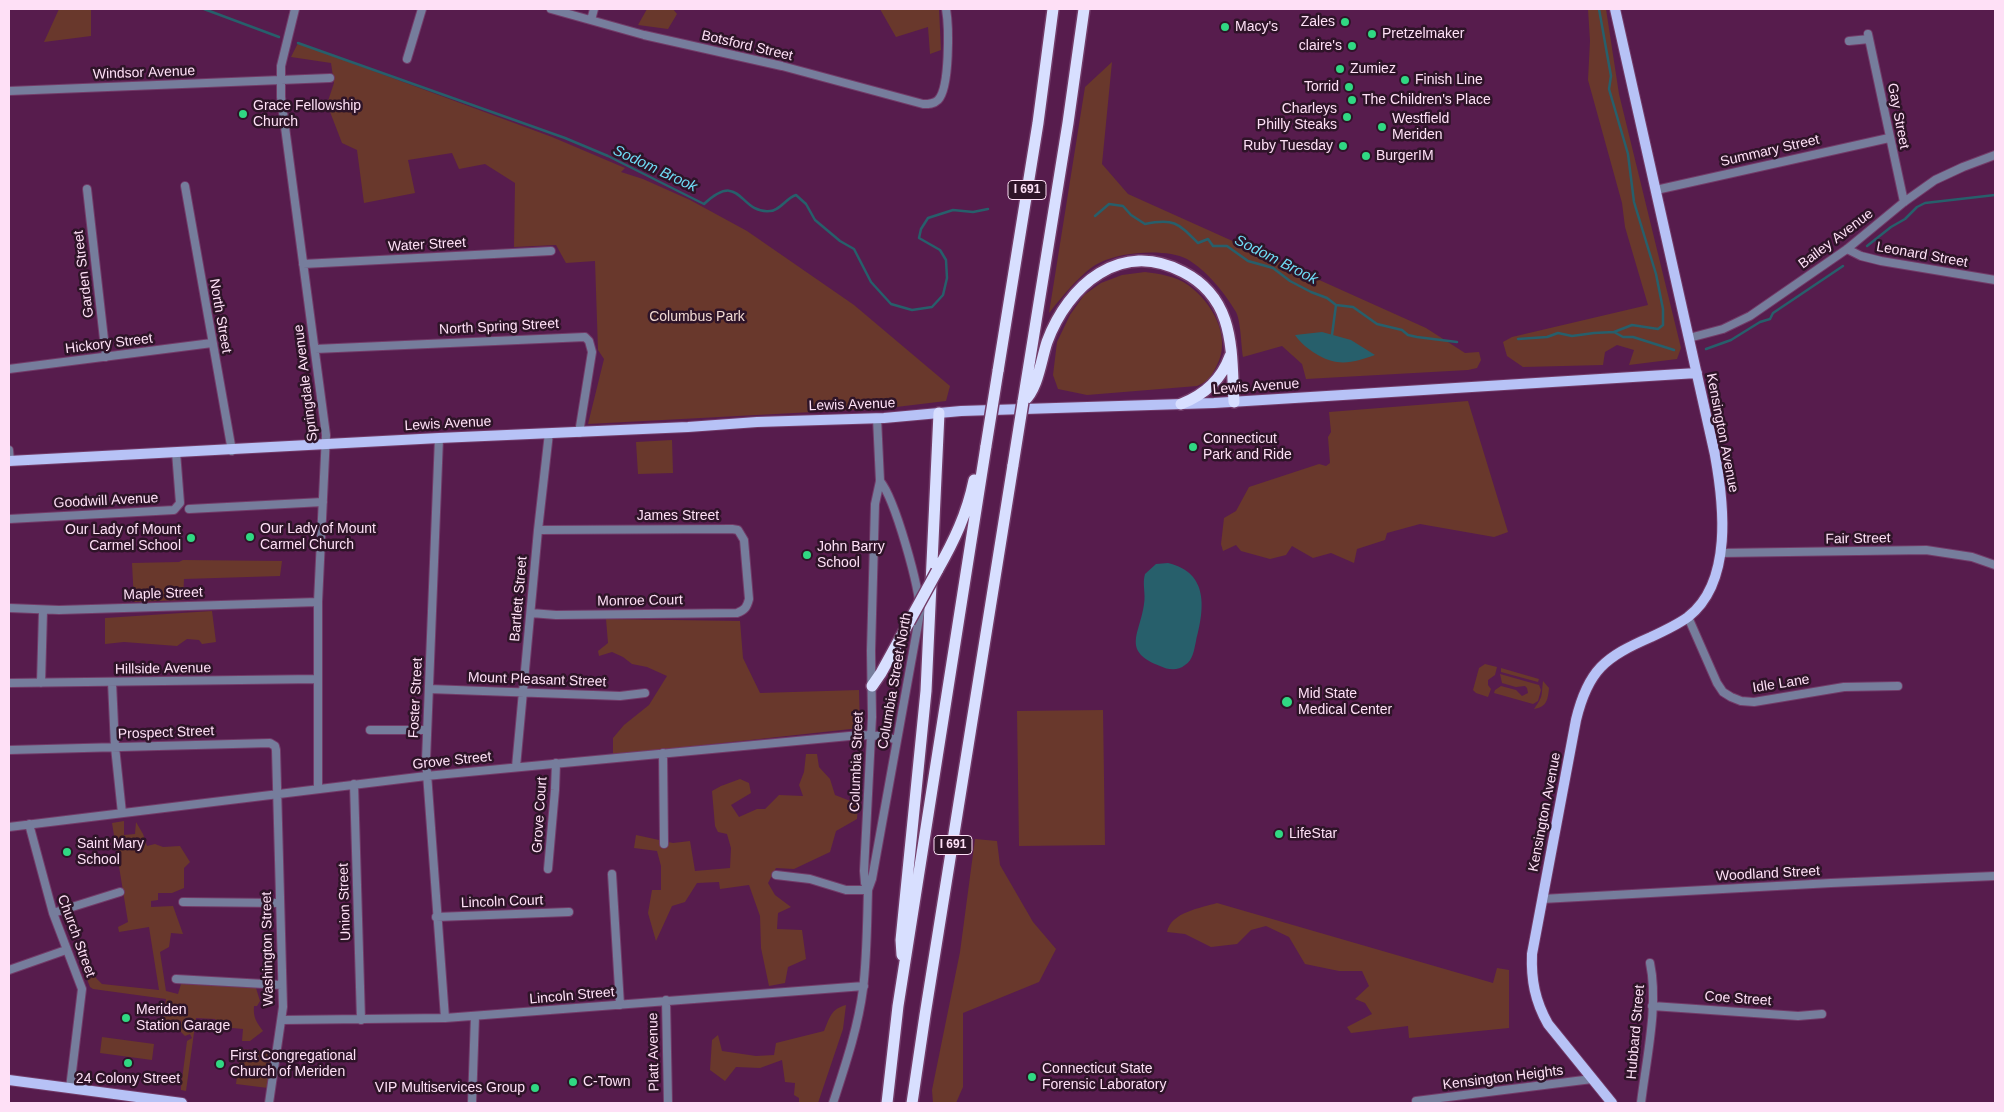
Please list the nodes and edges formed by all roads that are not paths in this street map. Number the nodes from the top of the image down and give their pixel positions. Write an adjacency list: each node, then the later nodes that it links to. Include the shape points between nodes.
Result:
1 (295, 9): 13 (street, Springdale Avenue)
2 (422, 9): 11 (street)
3 (551, 9): 9 (street, Botsford Street)
4 (594, 9): 9 (street)
5 (946, 9): 9 (street, Botsford Street, via 949,33 944,87 937,101 931,104 912,102 838,80)
6 (1053, 9): 42 (highway, I 691, bridge)
7 (1084, 9): 31 (highway, I 691)
8 (1615, 9): 19 (main road, Kensington Avenue)
9 (591, 20)
10 (1849, 41): 15 (street, Gay Street, via 1868,36)
11 (406, 59)
12 (330, 78): 13 (street, Windsor Avenue)
13 (280, 80): 14 (street, Windsor Avenue); 23 (street, Springdale Avenue)
14 (9, 91)
15 (1889, 138): 19 (street, Summary Street); 20 (street, Gay Street)
16 (1995, 155): 20 (street, Bailey Avenue, via 1949,173)
17 (185, 186): 26 (street, North Street)
18 (87, 189): 29 (street, Garden Street)
19 (1656, 190): 25 (main road, Kensington Avenue)
20 (1904, 202): 21 (street, Bailey Avenue)
21 (1847, 248): 24 (street, Leonard Street, via 1860,256 1881,261); 25 (street, Bailey Avenue, via 1750,316 1723,329)
22 (552, 251): 23 (street, Water Street)
23 (303, 264): 27 (street, Springdale Avenue)
24 (1995, 280)
25 (1689, 338): 32 (main road, Kensington Avenue)
26 (212, 343): 29 (street, Hickory Street); 43 (street, North Street)
27 (315, 349): 38 (street, North Spring Street, via 585,337 592,352); 40 (street, Springdale Avenue)
28 (1231, 350): 31 (highway, via 1225,317 1202,285 1188,274 1168,266 1130,262 1100,272 1074,295); 33 (highway); 34 (highway, via 1224,368 1210,387)
29 (106, 357): 30 (street, Hickory Street)
30 (9, 369)
31 (1033, 369): 115 (highway, I 691, bridge, via 1032,392 1023,402)
32 (1696, 373): 33 (main road, Lewis Avenue); 51 (main road, Kensington Avenue, via 1718,474 1722,512)
33 (1234, 402): 34 (main road, Lewis Avenue)
34 (1181, 404): 35 (main road, Lewis Avenue)
35 (939, 413): 36 (main road, Lewis Avenue); 99 (highway, via 926,691 900,940)
36 (877, 418): 38 (main road, Lewis Avenue); 46 (street, Columbia Street)
37 (550, 433): 38 (main road, Lewis Avenue); 39 (main road, Lewis Avenue); 50 (street, Bartlett Street)
38 (578, 433)
39 (439, 438): 40 (main road, Lewis Avenue); 65 (street, Foster Street)
40 (326, 445): 43 (main road, Lewis Avenue); 47 (street, Springdale Avenue)
41 (9, 450): 45 (street)
42 (984, 450): 63 (highway, bridge, via 977,462 956,537); 99 (highway, I 691)
43 (232, 451): 44 (main road, Lewis Avenue)
44 (176, 452): 45 (main road, Lewis Avenue); 49 (street, Goodwill Avenue, via 180,503 176,509)
45 (9, 461)
46 (880, 481): 63 (street, Columbia Street, via 875,504); 71 (street, Columbia Street North, via 889,496 920,602)
47 (324, 502): 48 (street); 53 (street, Springdale Avenue)
48 (189, 509)
49 (9, 518)
50 (538, 530): 54 (street, James Street, via 738,530 744,540); 57 (street, Bartlett Street)
51 (1720, 553): 52 (street, Fair Street, via 1926,550 1972,557); 58 (main road, Kensington Avenue, via 1712,586)
52 (1995, 565)
53 (318, 602): 56 (street, Maple Street); 59 (street, Springdale Avenue)
54 (747, 607): 57 (street, Monroe Court, via 737,613)
55 (9, 608): 56 (street, Maple Street)
56 (43, 610): 62 (street)
57 (530, 613): 66 (street, Bartlett Street)
58 (1688, 617): 64 (street, Idle Lane, via 1717,683 1723,692 1741,701 1844,687); 91 (main road, Kensington Avenue, via 1610,658 1585,690 1576,720)
59 (317, 679): 60 (street, Hillside Avenue); 79 (street, Springdale Avenue)
60 (112, 682): 62 (street, Hillside Avenue); 72 (street)
61 (9, 683): 62 (street, Hillside Avenue)
62 (41, 683)
63 (872, 686): 70 (street, Columbia Street)
64 (1898, 686)
65 (429, 689): 66 (street, Mount Pleasant Street); 69 (street, Foster Street)
66 (523, 692): 67 (street, Mount Pleasant Street, via 620,696); 76 (street, Bartlett Street)
67 (644, 693)
68 (370, 730): 69 (street)
69 (427, 730): 77 (street, Foster Street)
70 (871, 735): 71 (street, Grove Street); 74 (street, Grove Street); 89 (street, Columbia Street, via 864,873)
71 (897, 740): 89 (street, Columbia Street North)
72 (115, 747): 73 (street, Prospect Street); 80 (street, Prospect Street, via 270,743 276,750); 81 (street)
73 (9, 750)
74 (663, 753): 75 (street, Grove Street); 84 (street)
75 (556, 763): 76 (street, Grove Street); 85 (street, Grove Court)
76 (516, 767): 77 (street, Grove Street)
77 (426, 776): 78 (street, Grove Street); 96 (street, Foster Street)
78 (354, 784): 79 (street, Grove Street); 111 (street, Union Street)
79 (318, 789): 80 (street, Grove Street)
80 (278, 794): 81 (street, Grove Street); 93 (street, Washington Street)
81 (122, 813): 82 (street, Grove Street)
82 (29, 824): 83 (street, Grove Street); 95 (street, Church Street)
83 (9, 826)
84 (664, 844)
85 (548, 869)
86 (612, 874): 105 (street)
87 (776, 875): 89 (street, via 810,879 846,890)
88 (1995, 876): 91 (street, Woodland Street)
89 (868, 890): 103 (street, Columbia Street)
90 (120, 892): 95 (street)
91 (1542, 899): 112 (main road, Kensington Avenue, via 1532,954 1536,999 1552,1030)
92 (183, 902): 93 (street)
93 (280, 903): 102 (street, Washington Street)
94 (569, 912): 96 (street, Lincoln Court)
95 (53, 913): 97 (street, Church Street)
96 (436, 917): 109 (street, Foster Street)
97 (66, 950): 100 (street); 114 (street, Church Street, via 82,989)
98 (1650, 963): 106 (street, Hubbard Street)
99 (905, 964): 122 (highway, I 691)
100 (9, 970)
101 (176, 979): 102 (street)
102 (282, 985): 110 (street, Washington Street)
103 (864, 986): 104 (street, Lincoln Street); 121 (street, Columbia Street, via 857,1025)
104 (666, 1000): 105 (street, Lincoln Street); 120 (street, Platt Avenue)
105 (620, 1005): 108 (street, Lincoln Street)
106 (1652, 1006): 107 (street, Coe Street, via 1798,1016); 124 (street, Hubbard Street)
107 (1822, 1014)
108 (475, 1016): 109 (street, Lincoln Street); 119 (street)
109 (445, 1018): 111 (street, Lincoln Street)
110 (282, 1020): 111 (street, Lincoln Street); 118 (street, Washington Street)
111 (362, 1020)
112 (1592, 1079): 116 (street, Kensington Heights); 123 (main road, Kensington Avenue)
113 (9, 1080): 114 (main road)
114 (70, 1088): 117 (main road)
115 (914, 1101)
116 (1416, 1101)
117 (182, 1103)
118 (269, 1103)
119 (472, 1103)
120 (668, 1103)
121 (833, 1103)
122 (887, 1103)
123 (1612, 1103)
124 (1641, 1103)

